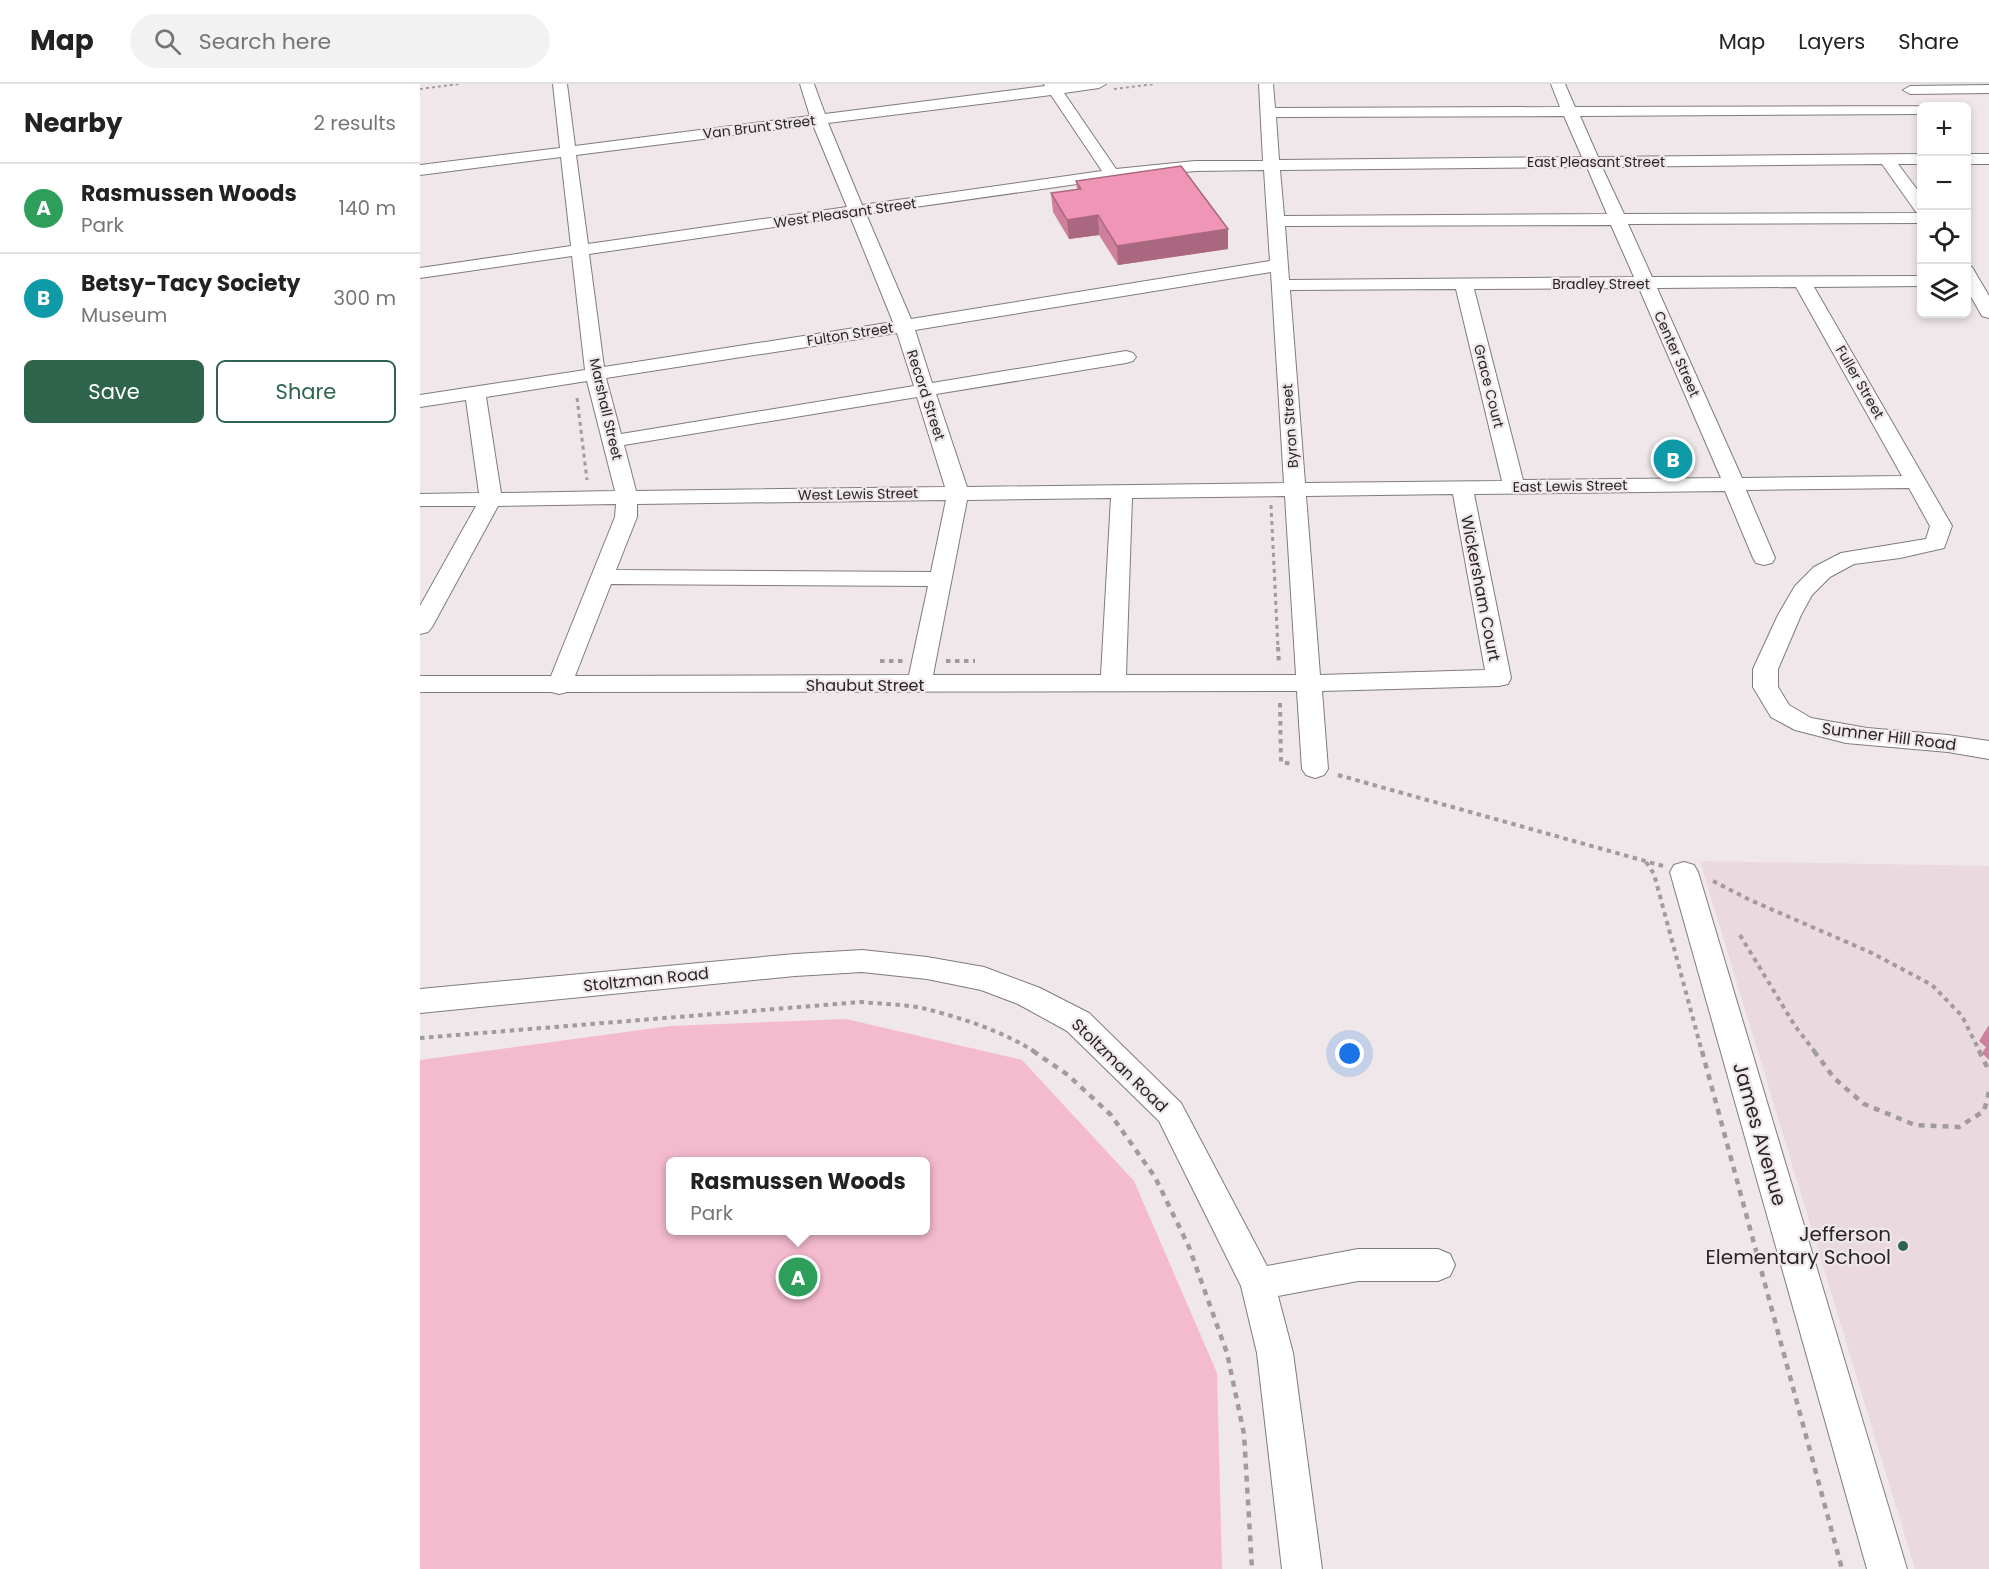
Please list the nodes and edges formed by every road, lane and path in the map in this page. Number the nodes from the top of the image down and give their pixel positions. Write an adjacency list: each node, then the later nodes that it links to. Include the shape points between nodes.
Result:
1 (459, 84): 9 (path)
2 (560, 84): 16 (street, Marshall Street)
3 (807, 84): 15 (street, Record Street)
4 (1099, 84): 7 (street, Van Brunt Street)
5 (1266, 84): 14 (street, Byron Street)
6 (1558, 84): 13 (street, Center Street)
7 (1053, 87): 15 (street, Van Brunt Street); 24 (street)
8 (1907, 87): 10 (street); 11 (street)
9 (420, 88)
10 (1989, 89)
11 (1918, 102)
12 (1917, 108): 13 (street)
13 (1570, 111): 14 (street); 21 (street, Center Street)
14 (1268, 113): 22 (street, Byron Street)
15 (819, 120): 16 (street, Van Brunt Street); 26 (street, Record Street)
16 (568, 151): 23 (street, Van Brunt Street); 30 (street, Marshall Street)
17 (1886, 159): 18 (street, East Pleasant Street); 21 (street, East Pleasant Street); 25 (street)
18 (1917, 159)
19 (1971, 159): 20 (street)
20 (1989, 159)
21 (1593, 162): 22 (street, East Pleasant Street); 28 (street, Center Street)
22 (1272, 164): 24 (street, West Pleasant Street); 29 (street, Byron Street)
23 (420, 170)
24 (1112, 174): 26 (street, West Pleasant Street)
25 (1917, 201)
26 (858, 212): 30 (street, West Pleasant Street); 40 (street, Record Street)
27 (1917, 218): 28 (street)
28 (1617, 219): 29 (street); 35 (street, Center Street)
29 (1276, 220): 31 (street, Byron Street)
30 (581, 251): 32 (street, West Pleasant Street); 42 (street, Marshall Street)
31 (1279, 265): 37 (street, Byron Street); 40 (street, Fulton Street)
32 (420, 273)
33 (1971, 280): 39 (street)
34 (1917, 281): 36 (street, Bradley Street)
35 (1646, 283): 36 (street, Bradley Street); 38 (street, Bradley Street); 48 (street, Center Street)
36 (1803, 283): 47 (street, Fuller Street)
37 (1280, 285): 38 (street, Bradley Street); 51 (street, Byron Street)
38 (1464, 285): 50 (street, Grace Court)
39 (1989, 312)
40 (904, 326): 42 (street, Fulton Street); 43 (street, Record Street)
41 (1126, 357): 43 (street)
42 (595, 374): 44 (street, Fulton Street); 46 (street, Marshall Street)
43 (925, 391): 46 (street); 54 (street, Record Street)
44 (475, 392): 45 (street, Fulton Street); 56 (street)
45 (420, 400)
46 (613, 441): 55 (street, Marshall Street)
47 (1918, 482): 48 (street, East Lewis Street); 68 (street, Sumner Hill Road, via 1941,526 1936,543 1835,562 1820,573 1793,607 1782,631 1764,672 1767,692 1791,719 1813,727 1842,734)
48 (1734, 484): 50 (street, East Lewis Street); 58 (street, Center Street)
49 (1462, 487): 50 (street, East Lewis Street); 51 (street, East Lewis Street); 65 (street, Wickersham Court, via 1499,678)
50 (1514, 487)
51 (1295, 489): 52 (street, West Lewis Street); 65 (street, Byron Street)
52 (1270, 490): 53 (street, West Lewis Street); 64 (path)
53 (1122, 491): 54 (street, West Lewis Street); 63 (street)
54 (958, 493): 55 (street, West Lewis Street); 60 (street, Record Street)
55 (627, 497): 56 (street, West Lewis Street); 59 (street, Marshall Street, via 626,517)
56 (491, 499): 57 (street, West Lewis Street); 61 (street)
57 (420, 500)
58 (1764, 558)
59 (602, 577): 60 (street); 67 (street, Marshall Street)
60 (940, 579): 66 (street, Record Street)
61 (420, 627)
62 (420, 684): 67 (street, Shaubut Street)
63 (1113, 684): 64 (street, Shaubut Street); 66 (street, Shaubut Street)
64 (1280, 684): 65 (street, Shaubut Street); 69 (path, via 1281,762)
65 (1309, 684): 69 (street, Byron Street)
66 (920, 685): 67 (street, Shaubut Street)
67 (559, 686)
68 (1989, 750)
69 (1315, 769)
70 (1646, 861): 80 (path, via 1654,874)
71 (1684, 872): 81 (street, James Avenue)
72 (1740, 934): 75 (path, via 1808,1043 1834,1078 1864,1104 1915,1125 1959,1127 1984,1111)
73 (420, 1001): 77 (street, Stoltzman Road, via 862,961 984,979 1029,996 1078,1022 1170,1112)
74 (420, 1038): 78 (path, via 861,1002 920,1008 1024,1045 1068,1075 1111,1115 1155,1177 1189,1247 1227,1353 1236,1390 1244,1434)
75 (1989, 1092)
76 (1438, 1265): 77 (street, via 1358,1265)
77 (1258, 1284): 79 (street, Stoltzman Road, via 1275,1353)
78 (1252, 1569)
79 (1302, 1569)
80 (1842, 1569)
81 (1887, 1569)

